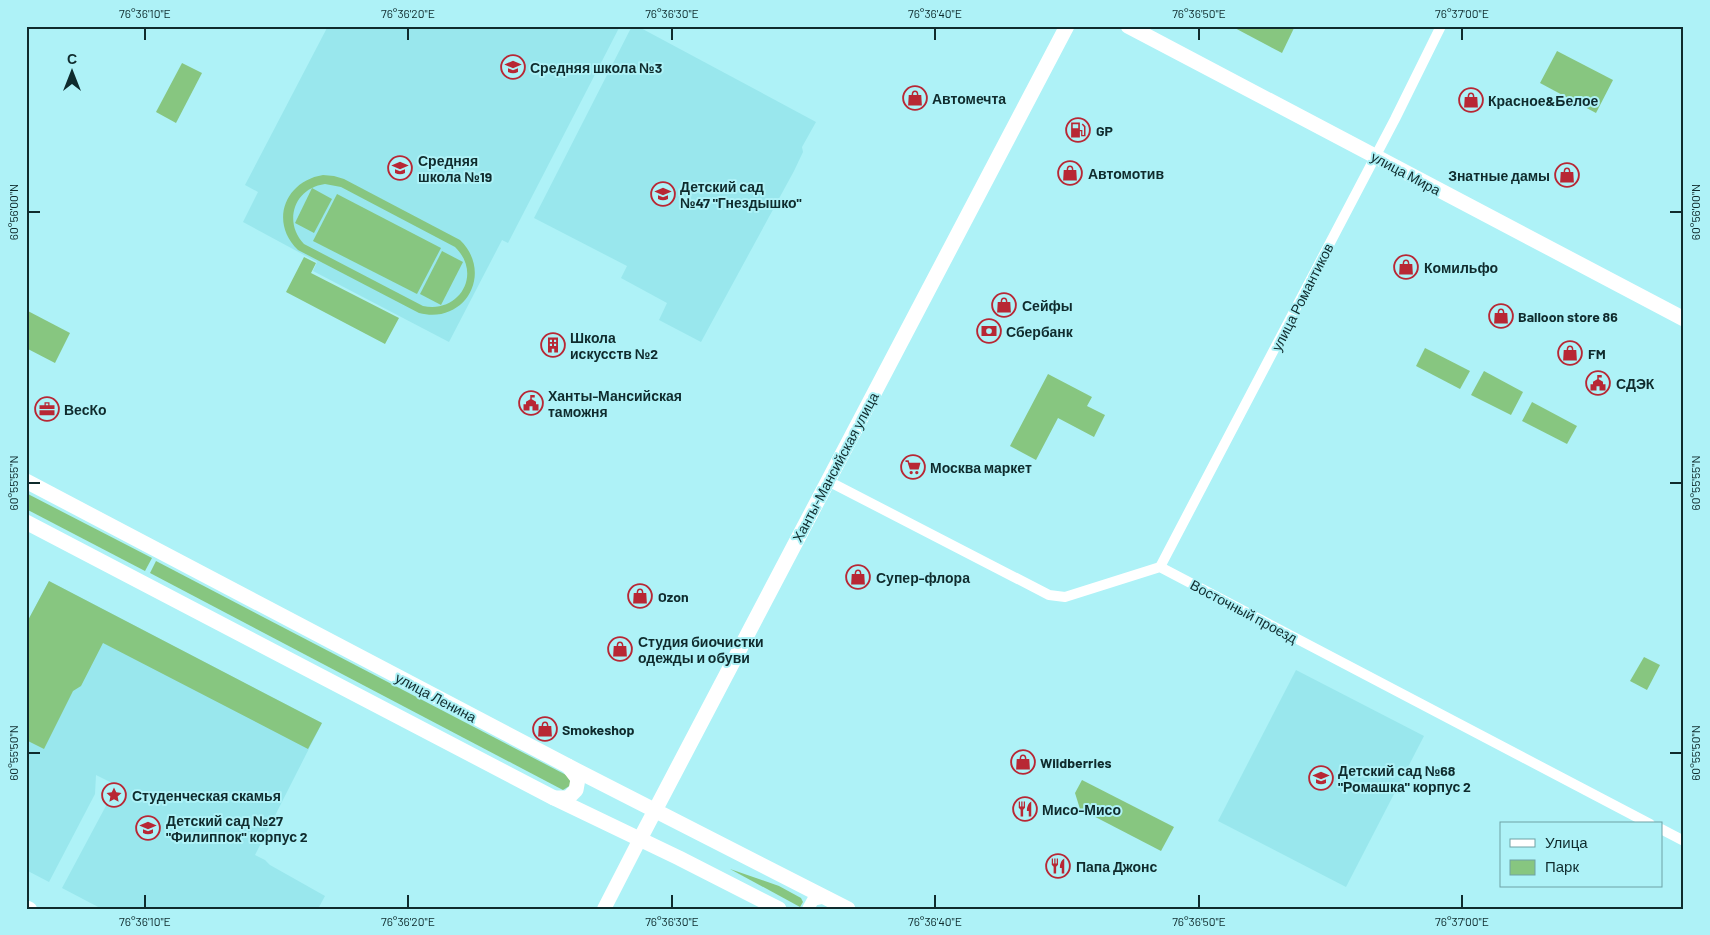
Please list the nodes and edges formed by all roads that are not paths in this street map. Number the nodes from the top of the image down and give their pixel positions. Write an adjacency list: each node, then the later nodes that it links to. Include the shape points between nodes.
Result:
1 (1067, 26): 7 (main road, Ханты-Мансийская улица)
2 (1128, 26): 4 (main road, улица Мира)
3 (1441, 26): 4 (street, улица Романтиков)
4 (1375, 157): 5 (main road, улица Мира); 9 (street, улица Романтиков)
5 (1684, 319)
6 (26, 481): 10 (main road, улица Ленина)
7 (828, 481): 9 (street, via 1048,595 1065,597); 12 (main road, Ханты-Мансийская улица)
8 (26, 522): 11 (main road)
9 (1160, 567): 13 (street, Восточный проезд)
10 (568, 766): 11 (main road, via 578,778 576,790 568,798); 12 (main road, улица Ленина)
11 (554, 798): 15 (main road)
12 (655, 810): 15 (main road, Ханты-Мансийская улица); 17 (main road, улица Ленина)
13 (1646, 822)
14 (1662, 830): 16 (street)
15 (640, 839): 20 (main road, Ханты-Мансийская улица); 21 (main road)
16 (1684, 841)
17 (826, 897): 22 (street, via 813,900); 23 (main road, улица Ленина)
18 (26, 907): 19 (main road)
19 (30, 909)
20 (604, 909)
21 (779, 909)
22 (808, 909)
23 (848, 909)

